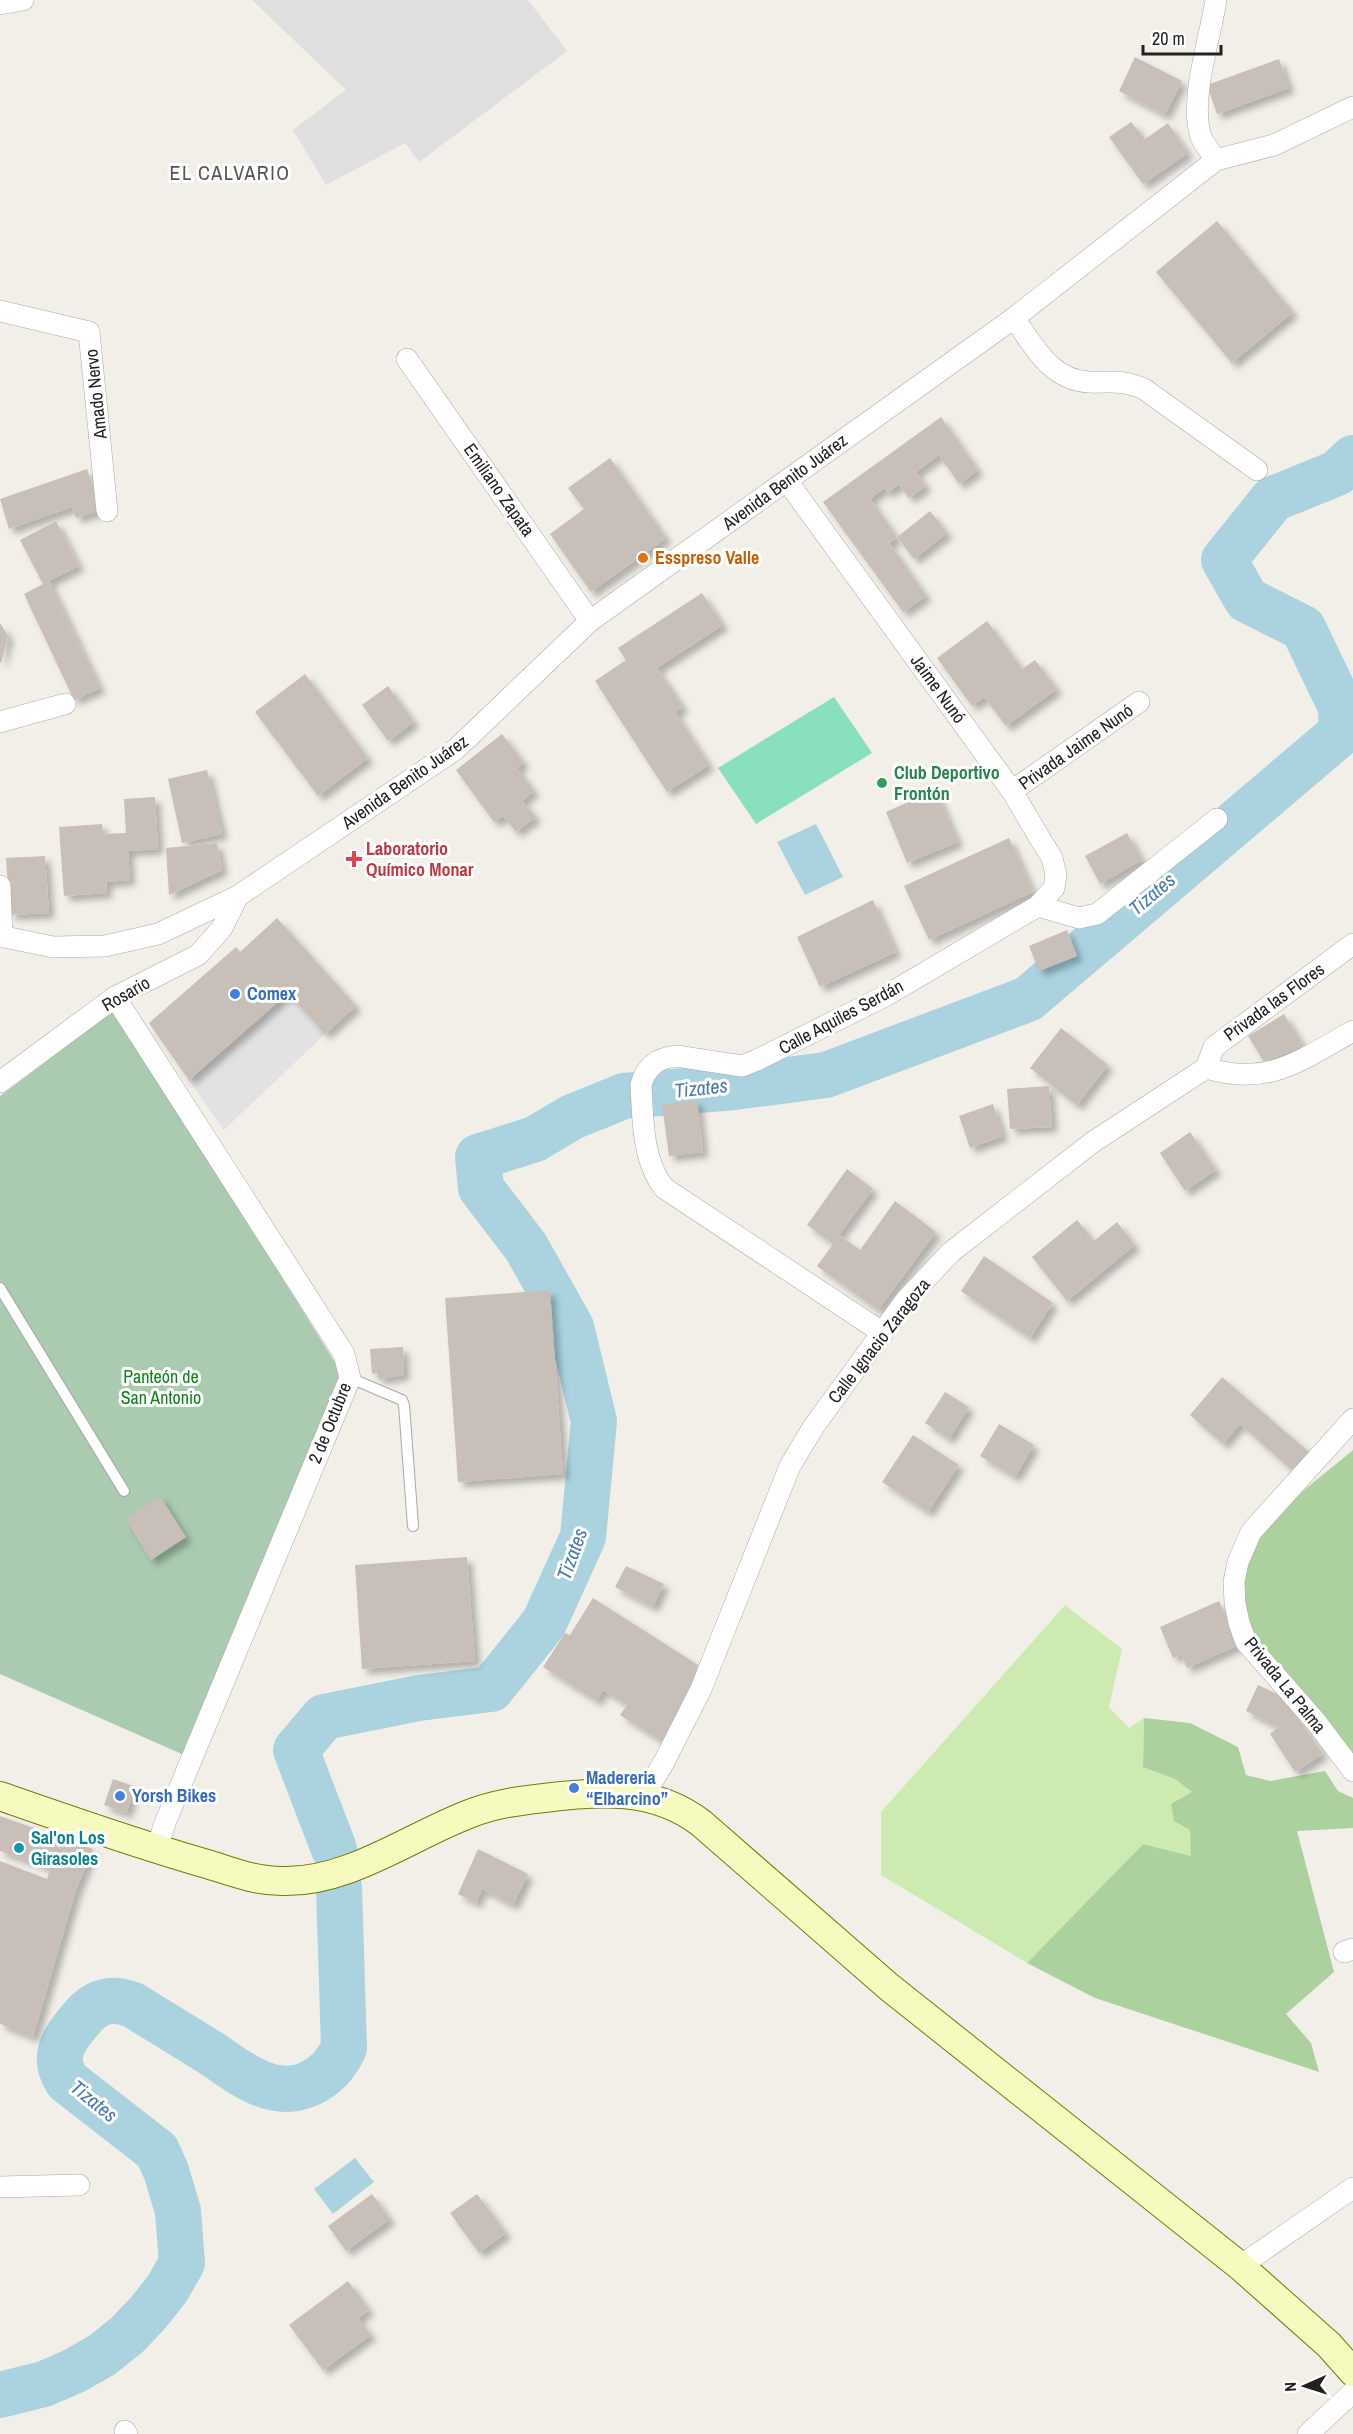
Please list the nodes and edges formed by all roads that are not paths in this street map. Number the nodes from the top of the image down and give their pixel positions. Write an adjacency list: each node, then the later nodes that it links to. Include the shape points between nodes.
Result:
1 (23, 0): 3 (street)
2 (1216, 0): 5 (street, via 1198,92 1197,117 1202,139)
3 (0, 4)
4 (1353, 107): 5 (street, Avenida Benito Juárez, via 1274,145)
5 (1216, 160): 7 (street, Avenida Benito Juárez)
6 (0, 311): 11 (street, Amado Nervo, via 89,332)
7 (1014, 318): 9 (street, via 1046,364 1080,381 1126,382 1144,389); 10 (street, Avenida Benito Juárez)
8 (408, 358): 12 (street, Emiliano Zapata)
9 (1257, 470)
10 (787, 481): 12 (street, Avenida Benito Juárez); 16 (street, Jaime Nunó)
11 (107, 511)
12 (590, 621): 19 (street, Avenida Benito Juárez, via 456,749)
13 (1139, 702): 16 (street, Privada Jaime Nunó)
14 (65, 704): 15 (street)
15 (0, 722)
16 (1012, 791): 20 (street, Jaime Nunó, via 1052,858 1056,875 1054,888)
17 (1217, 819): 20 (street, via 1097,914 1079,918)
18 (0, 886): 21 (street)
19 (238, 896): 21 (street, Avenida Benito Juárez, via 158,934 114,945 53,947); 23 (street, Rosario, via 222,928 198,955)
20 (1038, 906): 28 (street, Calle Aquiles Serdán, via 887,995 757,1060 742,1066 676,1056 660,1060 647,1070 642,1085 643,1115 651,1168 664,1188)
21 (1, 937)
22 (1353, 944): 25 (street, Privada las Flores, via 1214,1047)
23 (115, 997): 26 (street, Rosario); 29 (street, 2 de Octubre, via 344,1354)
24 (1353, 1030): 25 (street, via 1289,1067 1272,1072 1240,1075)
25 (1206, 1068): 28 (street, Calle Ignacio Zaragoza, via 1093,1142 951,1252 906,1300)
26 (0, 1082)
27 (0, 1287): 31 (lane)
28 (884, 1333): 35 (street, Calle Ignacio Zaragoza, via 814,1426 790,1466 700,1689)
29 (350, 1378): 32 (lane, via 402,1400); 36 (street, 2 de Octubre)
30 (1353, 1419): 33 (street, Privada La Palma, via 1256,1525 1244,1546 1234,1582 1239,1623 1246,1642)
31 (124, 1491)
32 (413, 1526)
33 (1353, 1771)
34 (0, 1796): 36 (main road)
35 (643, 1797): 36 (main road, via 594,1792 516,1800 488,1807 339,1873 311,1880 258,1880); 40 (main road, via 663,1801 701,1823 889,1987)
36 (156, 1851)
37 (79, 2185): 38 (street)
38 (0, 2187)
39 (1353, 2188): 40 (street)
40 (1240, 2266): 41 (main road)
41 (1341, 2348): 42 (main road)
42 (1353, 2372)
43 (1353, 2392): 44 (street)
44 (1308, 2434)

